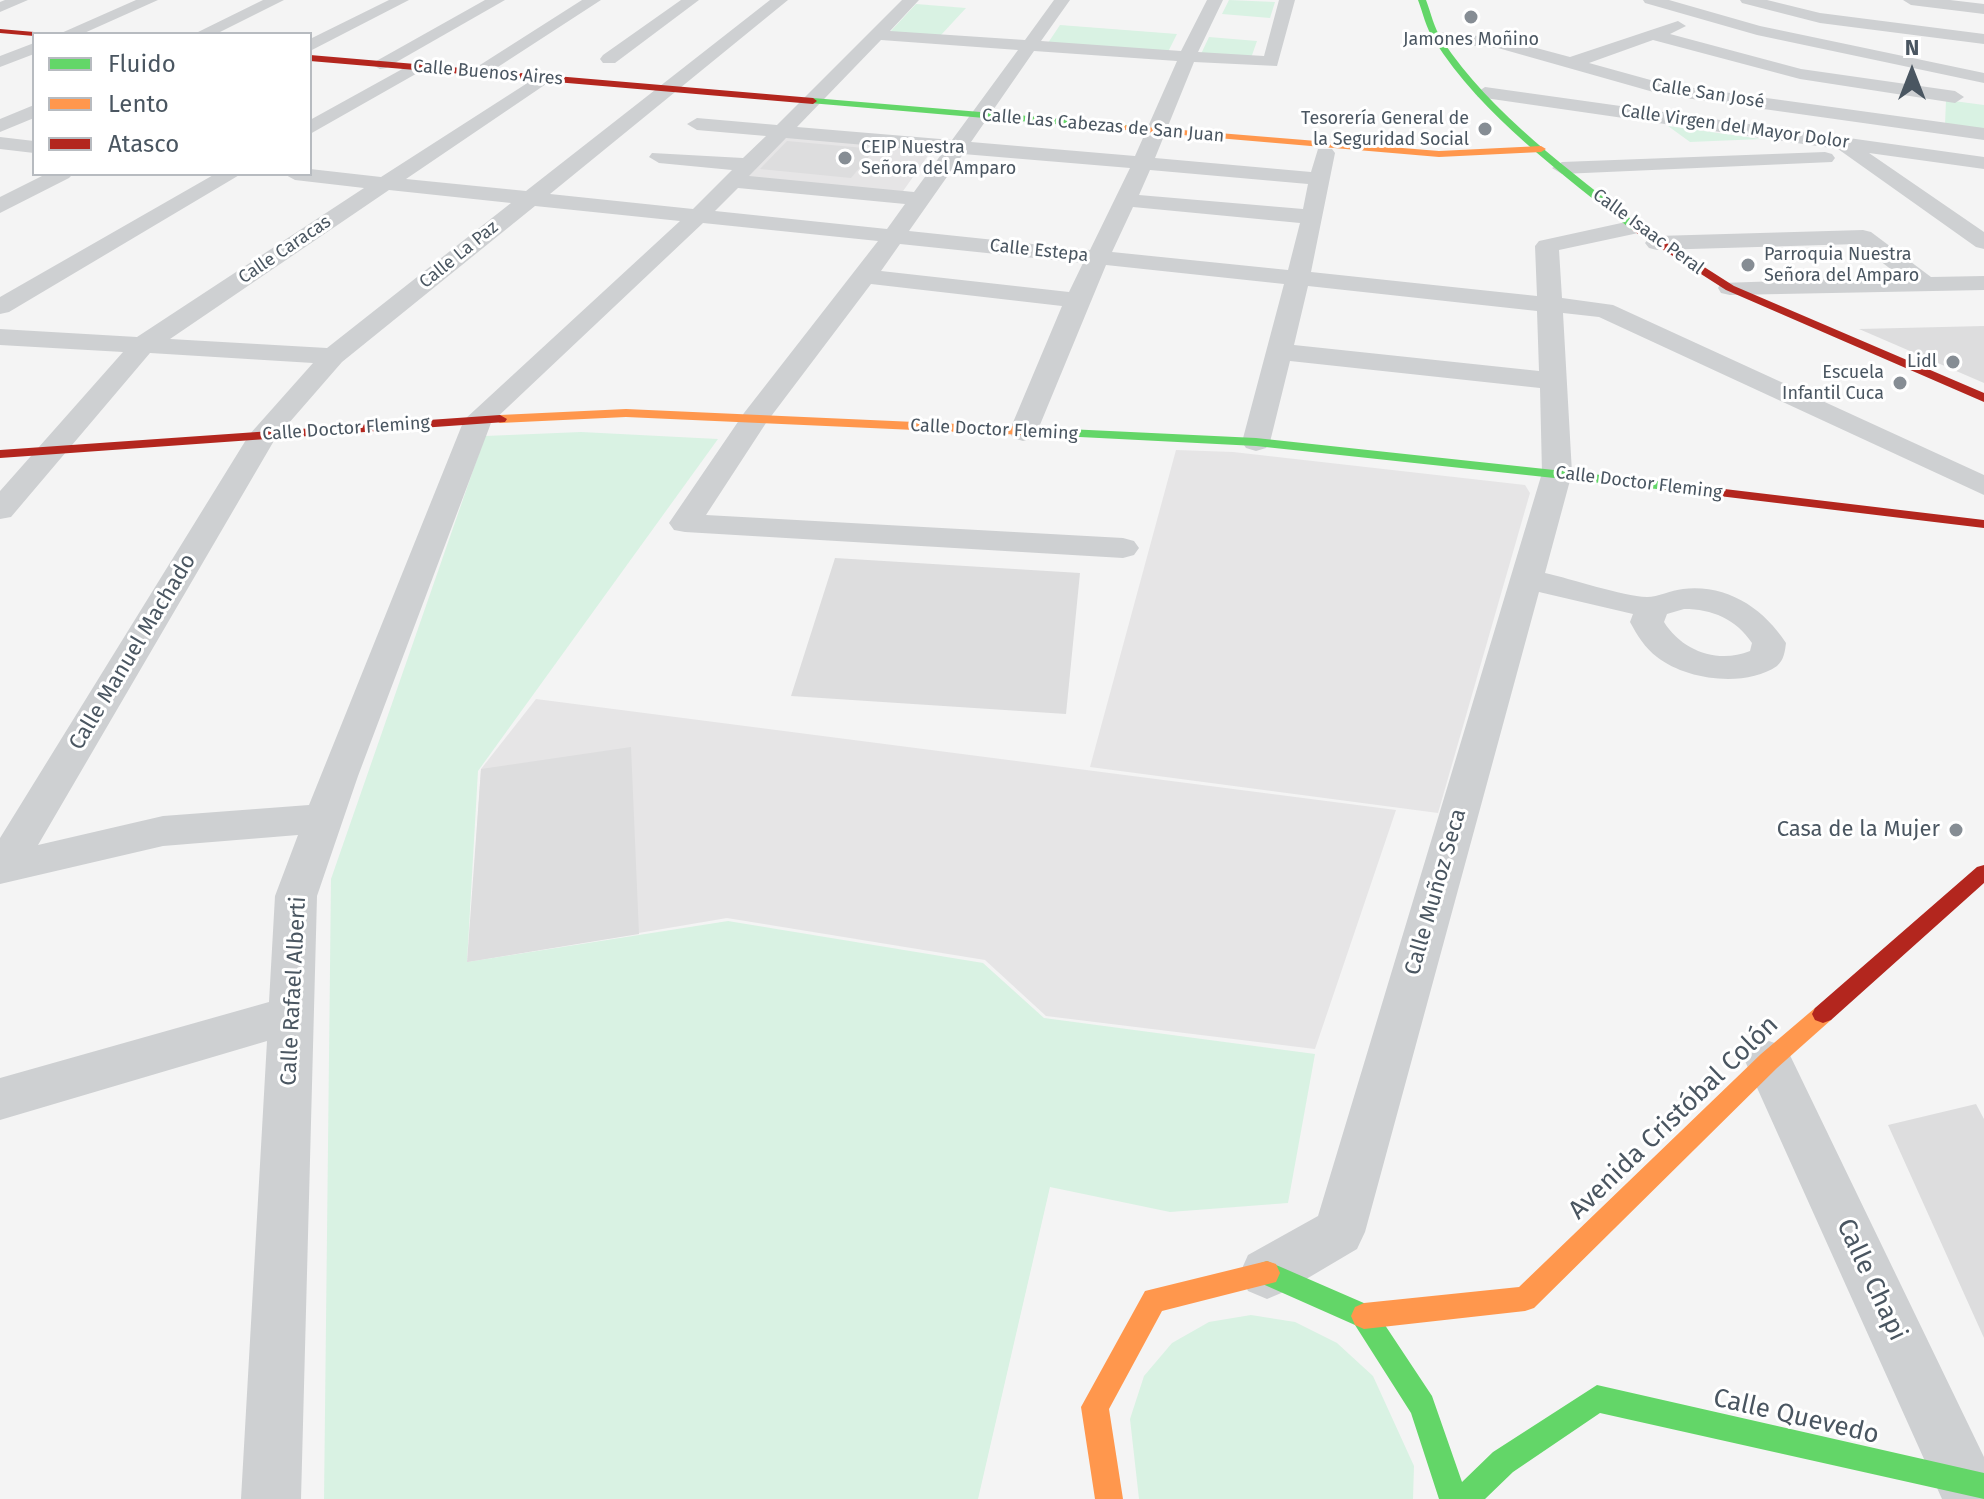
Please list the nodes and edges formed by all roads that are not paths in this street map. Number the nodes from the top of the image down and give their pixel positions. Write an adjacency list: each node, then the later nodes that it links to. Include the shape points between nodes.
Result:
1 (20, 0): 19 (street)
2 (150, 0): 30 (street)
3 (276, 0): 31 (street)
4 (401, 0): 38 (street)
5 (497, 0): 46 (street)
6 (593, 0): 49 (street)
7 (691, 0): 24 (street)
8 (780, 0): 32 (street, Calle La Paz)
9 (1062, 0): 39 (street)
10 (1215, 0): 41 (street)
11 (1287, 0): 41 (street, via 1271,62)
12 (1651, 0): 22 (street)
13 (1748, 0): 21 (street)
14 (1820, 0): 21 (street, via 1816,9)
15 (882, 1): 16 (street)
16 (910, 1): 34 (street)
17 (1426, 1): 36 (main road, Calle Isaac Peral)
18 (1909, 6): 20 (street); 23 (street); 26 (street)
19 (0, 7)
20 (1984, 9)
21 (1801, 14): 26 (street); 28 (street)
22 (1706, 16): 28 (street); 35 (street)
23 (1984, 18)
24 (654, 26): 25 (street); 43 (street)
25 (682, 28)
26 (1912, 29): 37 (street)
27 (711, 30): 32 (street)
28 (1757, 30): 51 (street)
29 (0, 31): 33 (main road)
30 (72, 32)
31 (206, 32)
32 (739, 32): 52 (street, Calle La Paz)
33 (32, 34)
34 (879, 35): 39 (street); 57 (street)
35 (1653, 35): 45 (street); 47 (street)
36 (1436, 37): 45 (street, Calle San José, via 1499,43); 53 (main road, Calle Isaac Peral)
37 (1984, 39)
38 (312, 45)
39 (1028, 45): 41 (street); 61 (street)
40 (32, 49): 44 (street)
41 (1187, 57): 66 (street)
42 (312, 58): 46 (main road, Calle Buenos Aires)
43 (609, 59)
44 (0, 62)
45 (1571, 63): 54 (street, Calle San José)
46 (380, 64): 48 (main road, Calle Buenos Aires)
47 (1759, 64): 54 (street); 55 (street)
48 (415, 67): 49 (main road, Calle Buenos Aires); 64 (street)
49 (478, 72): 50 (main road, Calle Buenos Aires)
50 (543, 78): 52 (main road, Calle Buenos Aires); 87 (street, Calle Caracas)
51 (1984, 78)
52 (666, 88): 57 (main road, Calle Las Cabezas de San Juan); 88 (street, Calle La Paz)
53 (1485, 93): 58 (street, Calle Virgen del Mayor Dolor); 74 (main road, Calle Isaac Peral)
54 (1689, 93): 60 (street, Calle San José)
55 (1937, 95): 56 (street); 65 (street)
56 (1968, 99)
57 (811, 101): 61 (main road, Calle Las Cabezas de San Juan); 67 (street)
58 (1585, 106): 69 (street, Calle Virgen del Mayor Dolor); 79 (street)
59 (32, 112): 63 (street)
60 (1841, 114): 65 (street, Calle San José); 69 (street)
61 (979, 115): 66 (main road, Calle Las Cabezas de San Juan); 73 (street)
62 (697, 124): 67 (street)
63 (0, 126)
64 (312, 127)
65 (1936, 128): 68 (street, Calle San José)
66 (1156, 130): 71 (main road, Calle Las Cabezas de San Juan); 77 (street)
67 (781, 131): 73 (street); 80 (street)
68 (1984, 134)
69 (1838, 142): 76 (street); 78 (street, Calle Virgen del Mayor Dolor)
70 (0, 143): 72 (street)
71 (1326, 145): 74 (main road, Calle Las Cabezas de San Juan, via 1439,154); 85 (street)
72 (32, 147)
73 (956, 147): 77 (street); 89 (street)
74 (1541, 149): 81 (main road, Calle Isaac Peral)
75 (659, 157): 80 (street)
76 (1864, 157): 79 (street); 94 (street)
77 (1143, 163): 85 (street); 90 (street)
78 (1984, 163)
79 (1661, 164): 81 (street)
80 (748, 165): 86 (street)
81 (1562, 168): 95 (main road, Calle Isaac Peral)
82 (58, 176): 91 (street)
83 (227, 176): 107 (street)
84 (312, 176): 87 (street, Calle Estepa)
85 (1320, 179): 93 (street)
86 (732, 181): 89 (street); 92 (street)
87 (385, 183): 88 (street, Calle Estepa); 109 (street, Calle Caracas)
88 (529, 198): 92 (street, Calle Estepa); 111 (street, Calle La Paz)
89 (919, 199): 96 (street)
90 (1124, 200): 93 (street); 99 (street)
91 (0, 206)
92 (698, 216): 96 (street, Calle Estepa); 115 (street)
93 (1313, 217): 101 (street)
94 (1973, 226): 97 (street)
95 (1635, 227): 98 (main road, Calle Isaac Peral); 106 (street, Calle Muñoz Seca, via 1547,246)
96 (893, 236): 99 (street, Calle Estepa); 100 (street)
97 (1984, 242)
98 (1657, 243): 103 (street, via 1863,237); 104 (main road, Calle Isaac Peral)
99 (1099, 258): 101 (street, Calle Estepa); 105 (street)
100 (865, 276): 105 (street); 114 (street)
101 (1297, 278): 106 (street, Calle Estepa); 110 (street)
102 (1984, 283): 103 (street)
103 (1925, 284): 104 (street)
104 (1730, 288): 113 (main road, Calle Isaac Peral)
105 (1077, 300): 116 (street)
106 (1550, 304): 112 (street, Calle Muñoz Seca); 122 (street, Calle Estepa, via 1604,310)
107 (0, 307)
108 (0, 337): 109 (street)
109 (143, 345): 111 (street); 119 (street, Calle Caracas)
110 (1281, 352): 112 (street); 118 (street)
111 (333, 356): 117 (street, Calle La Paz)
112 (1552, 381): 121 (street, Calle Muñoz Seca)
113 (1984, 398)
114 (754, 419): 115 (main road, Calle Doctor Fleming, via 626,413); 116 (main road, Calle Doctor Fleming); 125 (street, via 685,523)
115 (478, 420): 117 (main road, Calle Doctor Fleming); 128 (street, Calle Rafael Alberti)
116 (1023, 432): 118 (main road, Calle Doctor Fleming)
117 (263, 435): 119 (main road, Calle Doctor Fleming); 129 (street, Calle Manuel Machado)
118 (1256, 442): 121 (main road, Calle Doctor Fleming)
119 (51, 451): 120 (main road, Calle Doctor Fleming); 123 (street, Calle Caracas)
120 (0, 454)
121 (1557, 473): 124 (main road, Calle Doctor Fleming); 126 (street, Calle Muñoz Seca)
122 (1984, 486)
123 (0, 510)
124 (1984, 524)
125 (1123, 548)
126 (1526, 579): 127 (street); 134 (street, Calle Muñoz Seca, via 1339,1232)
127 (1652, 608)
128 (324, 818): 129 (street, via 163,831); 131 (street, Calle Rafael Alberti, via 296,896)
129 (2, 869)
130 (1984, 872): 132 (main road, Avenida Cristóbal Colón)
131 (291, 1015): 133 (street); 137 (street, Calle Rafael Alberti)
132 (1769, 1061): 135 (main road, Avenida Cristóbal Colón, via 1525,1299); 136 (street, Calle Chapi)
133 (0, 1099)
134 (1267, 1273): 135 (main road); 138 (main road, via 1154,1300 1095,1407)
135 (1364, 1316): 139 (main road, via 1422,1406)
136 (1974, 1489): 140 (main road, Calle Quevedo, via 1597,1399 1503,1462)
137 (271, 1499)
138 (1109, 1499)
139 (1453, 1499)
140 (1465, 1499)

